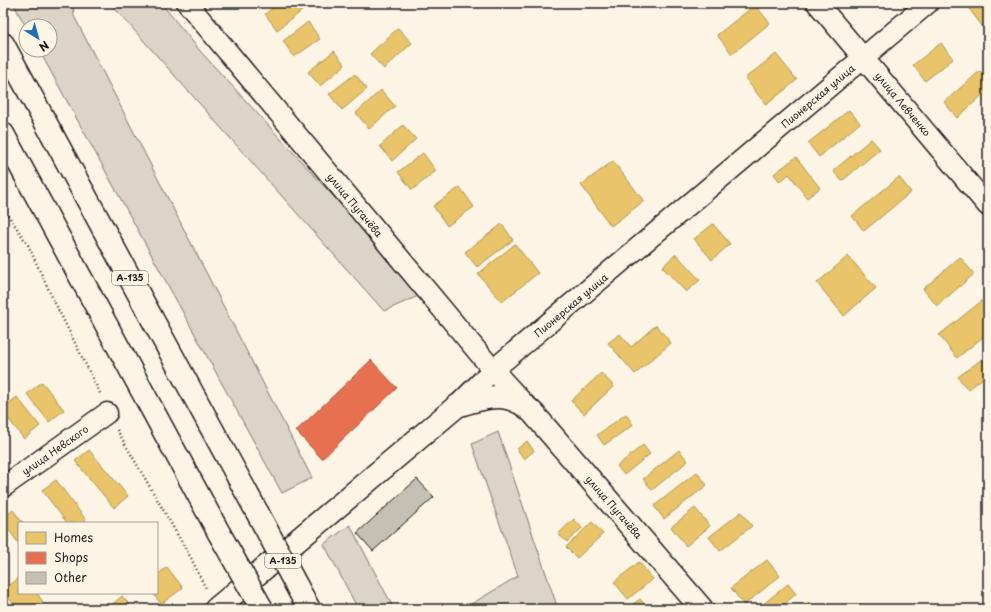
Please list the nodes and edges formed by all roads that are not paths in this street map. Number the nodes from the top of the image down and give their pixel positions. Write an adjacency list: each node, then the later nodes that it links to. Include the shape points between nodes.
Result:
1 (187, 3): 8 (street, улица Пугачёва)
2 (818, 3): 5 (street, улица Левченко)
3 (928, 3): 5 (street, Пионерская улица)
4 (3, 44): 15 (main road, А-135, bridge)
5 (863, 58): 7 (street, улица Левченко); 8 (street, Пионерская улица)
6 (3, 134): 14 (main road, bridge)
7 (988, 206)
8 (493, 370): 9 (street, Пионерская улица); 10 (street, улица Пугачёва)
9 (457, 406): 10 (main road, улица Пугачёва, via 484,398 515,400); 13 (main road, Пионерская улица)
10 (526, 406): 16 (main road, улица Пугачёва)
11 (107, 413): 12 (street, улица Невского)
12 (3, 487)
13 (216, 609)
14 (262, 609)
15 (310, 609)
16 (702, 609)

